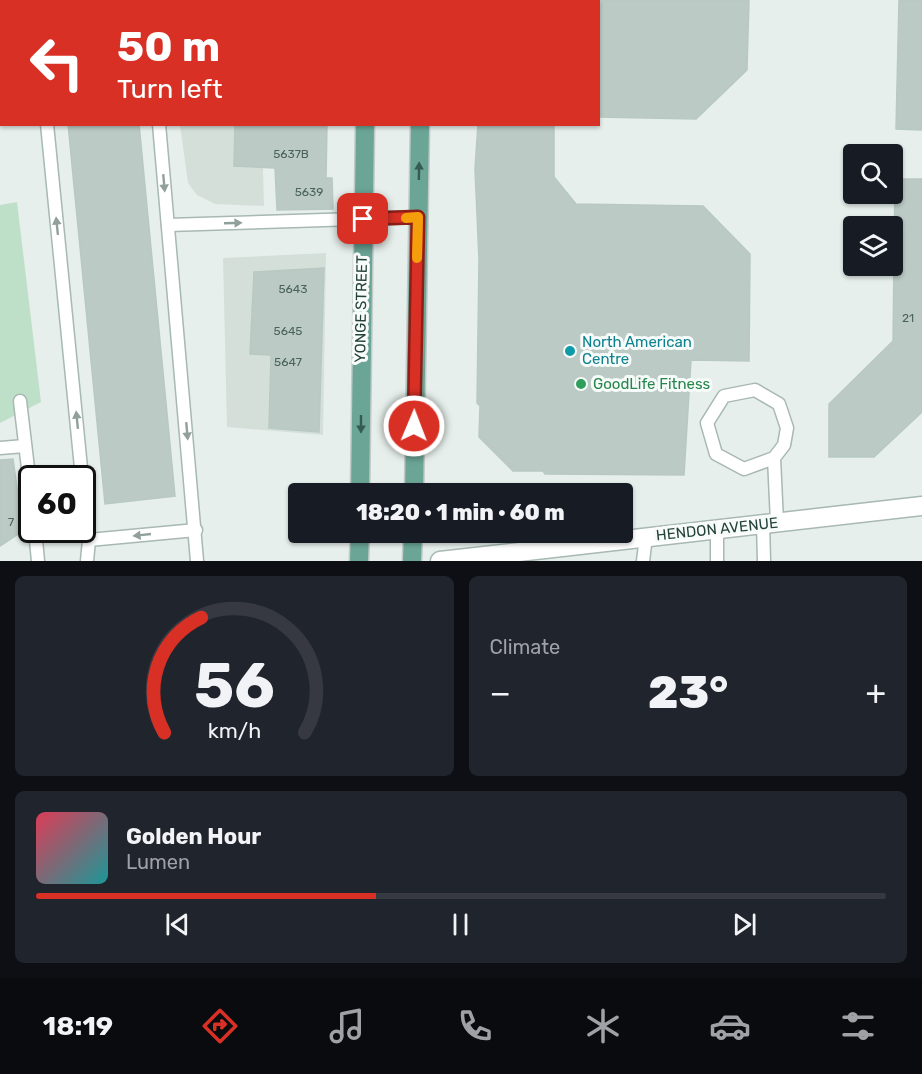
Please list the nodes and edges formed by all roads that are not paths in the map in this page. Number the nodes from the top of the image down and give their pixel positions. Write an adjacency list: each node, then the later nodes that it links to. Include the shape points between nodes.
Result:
1 (47, 126): 13 (lane, one-way to 1)
2 (159, 126): 7 (lane, one-way to 7)
3 (365, 126): 6 (main road, YONGE STREET)
4 (420, 126): 5 (main road, one-way to 4)
5 (418, 217): 6 (lane); 15 (main road)
6 (363, 219): 7 (lane, one-way to 6); 14 (main road, YONGE STREET, one-way to 14)
7 (168, 225): 19 (lane, one-way to 19)
8 (20, 401): 9 (lane)
9 (25, 446): 10 (lane); 12 (lane)
10 (0, 448)
11 (774, 458): 11 (lane, via 744,469 716,454 707,423 724,396 755,390 779,404 787,428 784,445); 17 (lane)
12 (27, 465)
13 (81, 465)
14 (360, 483)
15 (414, 483)
16 (922, 506): 17 (street, HENDON AVENUE)
17 (770, 523): 18 (street, HENDON AVENUE); 34 (lane)
18 (717, 528): 20 (street, HENDON AVENUE); 33 (lane)
19 (196, 530): 21 (lane, one-way to 21); 28 (lane)
20 (646, 537): 31 (street, HENDON AVENUE); 32 (lane)
21 (96, 539)
22 (36, 543): 26 (lane)
23 (89, 543): 27 (lane)
24 (360, 543): 29 (main road)
25 (413, 543): 30 (main road)
26 (38, 561)
27 (87, 561)
28 (197, 561)
29 (359, 561)
30 (412, 561)
31 (440, 561)
32 (643, 561)
33 (717, 561)
34 (764, 561)

